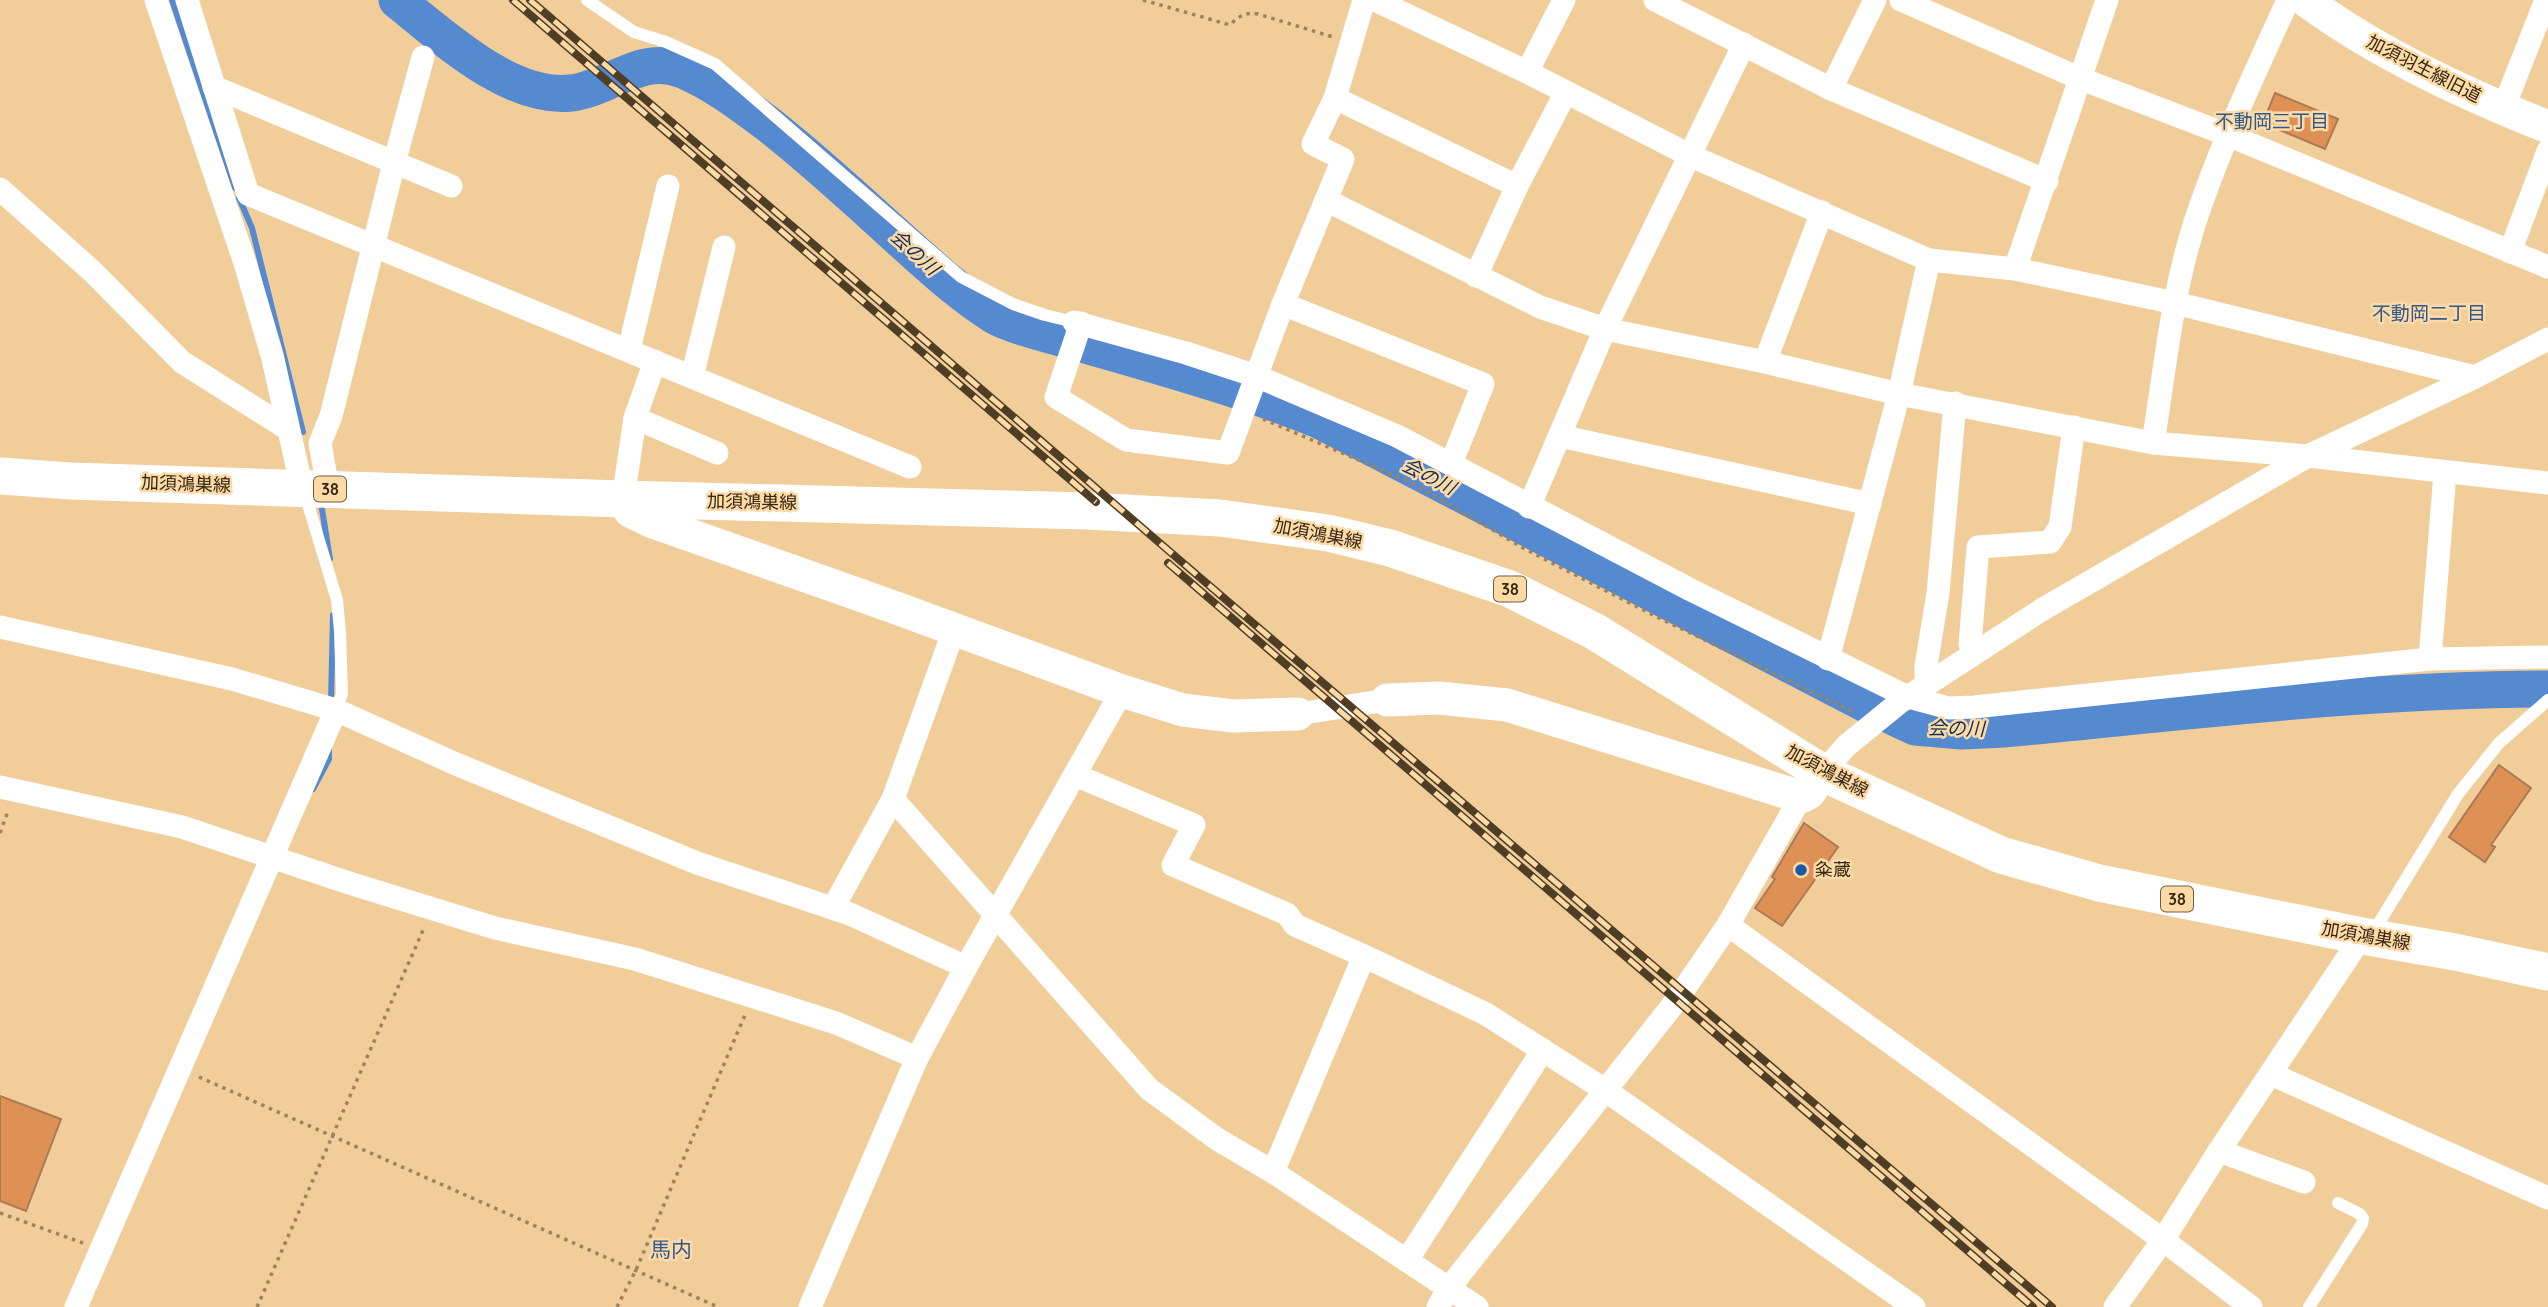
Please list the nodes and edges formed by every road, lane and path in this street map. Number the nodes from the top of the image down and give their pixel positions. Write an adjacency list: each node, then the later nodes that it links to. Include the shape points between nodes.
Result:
1 (156, 0): 60 (street, via 244,263)
2 (187, 0): 20 (street)
3 (587, 0): 46 (lane, via 634,32 715,64 961,276 1013,304)
4 (1143, 0): 15 (path, via 1230,25 1248,13 1258,14)
5 (1364, 0): 15 (street)
6 (1375, 0): 18 (street)
7 (1564, 0): 18 (street)
8 (1655, 0): 16 (street)
9 (1875, 0): 21 (street)
10 (1900, 0): 19 (street)
11 (2107, 0): 19 (street)
12 (2288, 0): 26 (street)
13 (2305, 0): 24 (street, 加須羽生線旧道, via 2390,55)
14 (2545, 5): 24 (street)
15 (1351, 43): 23 (street)
16 (1744, 44): 21 (street); 28 (street)
17 (423, 57): 29 (street)
18 (1527, 72): 22 (street)
19 (2079, 78): 26 (street); 30 (street)
20 (214, 87): 29 (street); 37 (street, via 248,194)
21 (1831, 89): 30 (street)
22 (1566, 92): 28 (street); 33 (street)
23 (1335, 98): 33 (street); 35 (street, via 1313,144 1343,159)
24 (2503, 109): 25 (street, 加須羽生線旧道)
25 (2548, 127)
26 (2228, 135): 39 (street); 44 (street, via 2194,223)
27 (2548, 151): 39 (street)
28 (1691, 156): 36 (street); 47 (street)
29 (394, 163): 31 (street); 37 (street)
30 (2047, 181): 42 (street)
31 (451, 186)
32 (668, 186): 49 (street)
33 (1517, 186): 43 (street)
34 (0, 189): 60 (street, via 93,272 182,362)
35 (1326, 200): 43 (street); 45 (street)
36 (1822, 212): 40 (street); 51 (street)
37 (374, 244): 49 (street); 67 (street, via 331,416)
38 (724, 247): 52 (street)
39 (2510, 252): 41 (street)
40 (1929, 260): 42 (street); 55 (street)
41 (2548, 267)
42 (2015, 269): 44 (street)
43 (1476, 275): 47 (street, via 1540,307)
44 (2175, 303): 53 (street); 62 (street)
45 (1283, 304): 54 (street); 65 (street, via 1482,384)
46 (1078, 325): 54 (street, via 1186,353); 57 (street, via 1056,397 1126,440 1228,453)
47 (1605, 329): 51 (street); 61 (street)
48 (2548, 340): 53 (street)
49 (629, 350): 50 (street)
50 (655, 361): 52 (street); 58 (street)
51 (1765, 362): 55 (street)
52 (692, 377): 66 (street)
53 (2475, 377): 64 (street)
54 (1254, 380): 57 (street); 65 (street, via 1397,436)
55 (1899, 394): 56 (street); 72 (street)
56 (1955, 404): 59 (street); 81 (street, via 1938,593 1926,666)
57 (1244, 409): 86 (path, via 1412,483 1525,549)
58 (635, 418): 63 (street); 71 (street)
59 (2074, 427): 62 (street); 76 (street, via 2060,527 2050,542 1978,547)
60 (288, 429): 67 (street)
61 (1560, 436): 72 (street); 73 (street)
62 (2153, 443): 64 (street)
63 (717, 453)
64 (2308, 456): 68 (street); 76 (street)
65 (1451, 464): 73 (street)
66 (910, 467)
67 (312, 472): 69 (main road, 加須鴻巣線 / 38, via 70,481); 71 (main road, 加須鴻巣線 / 38); 84 (lane, via 337,600 342,694)
68 (2445, 473): 70 (street); 79 (street)
69 (0, 476)
70 (2548, 483)
71 (623, 499): 75 (street, via 630,511 653,522); 88 (main road, 加須鴻巣線 / 38, via 1088,511 1220,518 1328,533 1390,548 1510,589 1594,631)
72 (1870, 504): 78 (street)
73 (1530, 507): 78 (street)
74 (0, 627): 84 (street, via 232,679)
75 (954, 630): 80 (street); 90 (street)
76 (1973, 653): 81 (street)
77 (2548, 657): 79 (street)
78 (1829, 659): 81 (street)
79 (2430, 659): 81 (street, via 1974,707 1950,708)
80 (1122, 691): 85 (street, via 1208,715); 87 (street)
81 (1911, 694): 86 (street)
82 (1387, 700): 85 (street); 88 (street, via 1439,698 1507,705)
83 (2548, 700): 96 (lane, via 2499,743 2458,794 2377,926)
84 (336, 710): 91 (street); 92 (street, via 697,863)
85 (1298, 714)
86 (1875, 723): 88 (street, via 1846,746)
87 (1075, 775): 94 (street); 97 (street, via 1195,825 1173,865 1287,914 1295,925)
88 (1812, 785): 95 (street); 96 (main road, 加須鴻巣線 / 38, via 2001,855 2099,883)
89 (0, 786): 91 (street, via 182,827)
90 (893, 799): 92 (street); 94 (street)
91 (272, 858): 93 (street); 103 (street)
92 (833, 908): 98 (street)
93 (433, 909): 100 (street, via 495,928 635,959); 106 (path)
94 (996, 917): 98 (street); 108 (street, via 1149,1089 1217,1139)
95 (1728, 925): 105 (street, via 1676,1001); 113 (street)
96 (2362, 936): 99 (main road, 加須鴻巣線 / 38); 104 (street)
97 (1364, 956): 101 (street, via 1486,1014); 108 (street)
98 (966, 967): 102 (street)
99 (2548, 972)
100 (753, 997): 102 (street, via 836,1023); 116 (path)
101 (1543, 1050): 105 (street); 115 (street)
102 (917, 1058): 122 (street)
103 (181, 1069): 106 (path); 114 (street)
104 (2271, 1074): 107 (street); 110 (street)
105 (1605, 1090): 117 (street); 124 (street)
106 (333, 1136): 116 (path); 119 (path)
107 (2219, 1151): 109 (street); 113 (street)
108 (1273, 1172): 115 (street)
109 (2304, 1182)
110 (2548, 1198)
111 (2338, 1203): 127 (lane, via 2360,1214 2362,1224)
112 (0, 1213): 114 (path)
113 (2163, 1240): 125 (street); 126 (street)
114 (101, 1250): 118 (street)
115 (1406, 1260): 117 (street)
116 (636, 1270): 120 (path); 121 (path)
117 (1444, 1298): 123 (street)
118 (76, 1307)
119 (257, 1307)
120 (617, 1307)
121 (718, 1307)
122 (810, 1307)
123 (1477, 1307)
124 (1914, 1307)
125 (2115, 1307)
126 (2251, 1307)
127 (2309, 1307)

